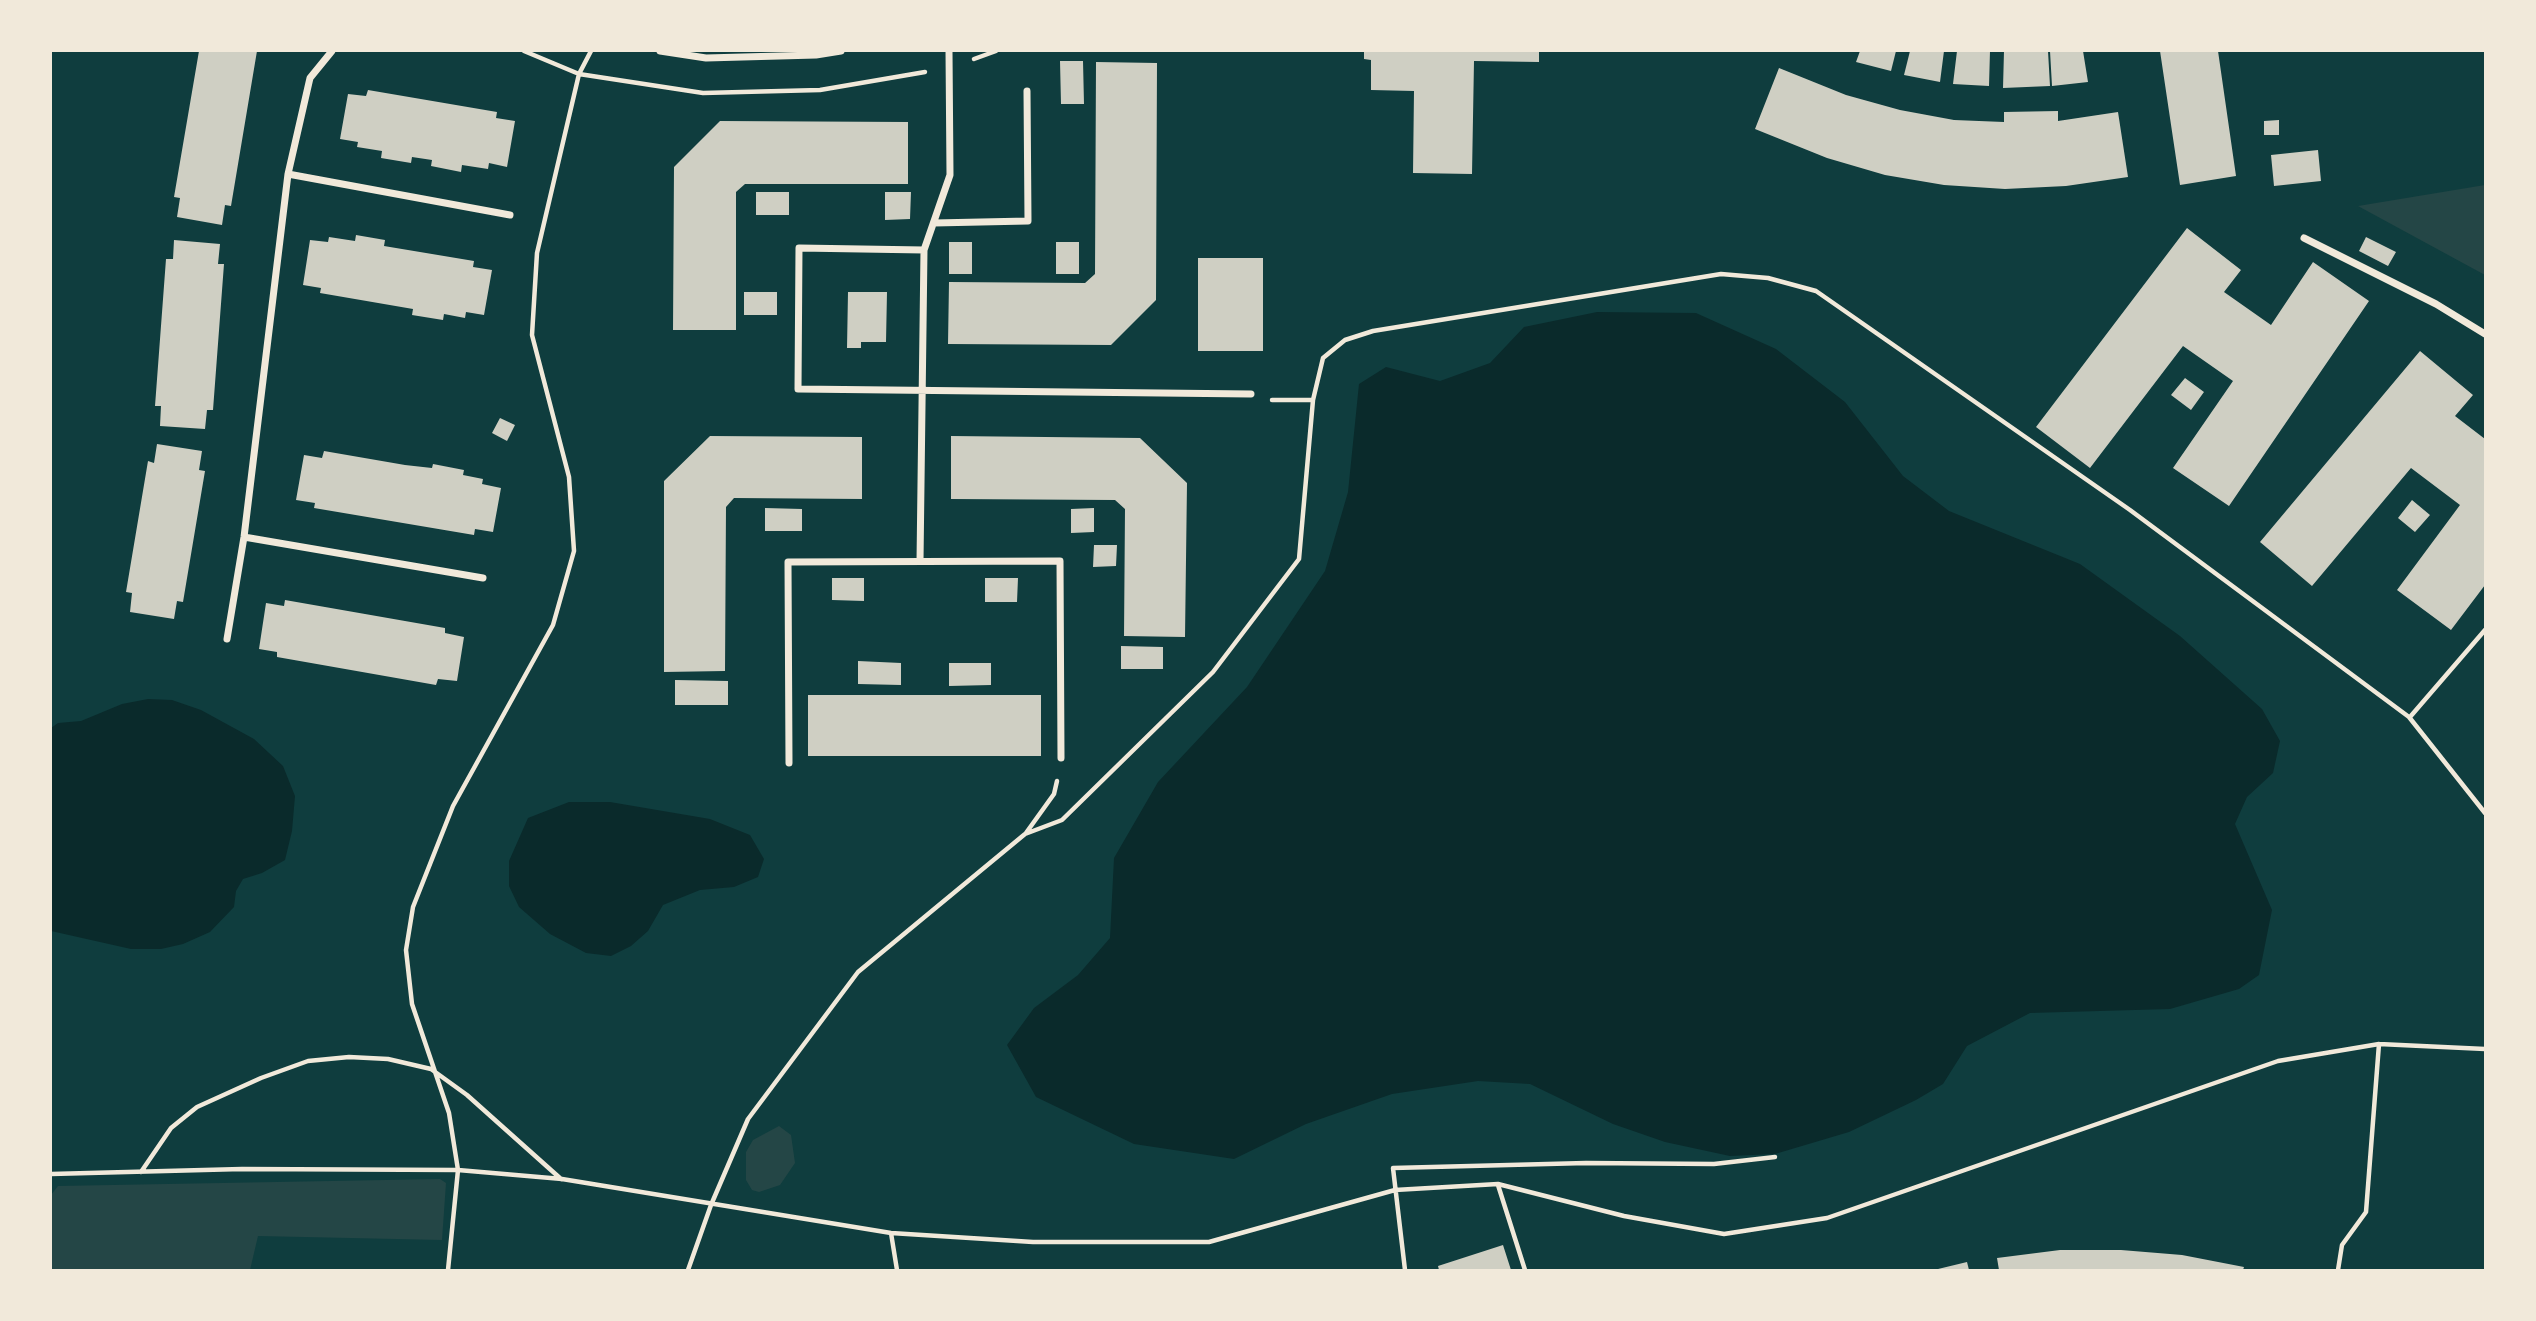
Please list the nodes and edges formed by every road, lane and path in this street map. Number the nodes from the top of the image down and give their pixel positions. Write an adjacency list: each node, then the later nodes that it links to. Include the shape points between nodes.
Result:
1 (332, 51): 7 (street, via 310,78)
2 (591, 51): 28 (path, via 579,74 537,253 532,335 569,477 575,551 552,625 453,806 413,907 406,950 411,991)
3 (660, 51): 4 (street, via 706,58)
4 (841, 51)
5 (950, 51): 9 (street, via 950,175)
6 (1027, 91): 9 (street, via 1028,221)
7 (288, 174): 8 (street); 16 (street)
8 (510, 215)
9 (933, 223): 11 (street)
10 (2304, 238): 12 (street, via 2436,303)
11 (925, 250): 13 (street); 13 (street, via 799,248 798,389)
12 (2485, 334)
13 (922, 391): 14 (street); 17 (street)
14 (1251, 394): 15 (path, via 1279,401)
15 (1313, 400): 21 (path, via 1323,358 1345,340 1373,331 1721,274 1768,278 1816,291 2130,510); 25 (path, via 1299,559 1213,672 1062,820)
16 (244, 537): 18 (street); 20 (street)
17 (920, 561): 22 (street, via 1060,561); 23 (street, via 788,562)
18 (483, 578)
19 (2485, 631): 21 (path)
20 (227, 639)
21 (2409, 717): 24 (path)
22 (1061, 758): 25 (path, via 1054,794)
23 (789, 763)
24 (2485, 813)
25 (1025, 834): 36 (path, via 858,972 748,1119)
26 (2379, 1044): 27 (path); 34 (path, via 2278,1061 1840,1213 1801,1222 1724,1234 1624,1216); 43 (path, via 2365,1212 2342,1245)
27 (2485, 1049)
28 (431, 1069): 30 (path, via 449,1113); 31 (path, via 388,1059 349,1057 308,1062 261,1078 197,1107 171,1128); 33 (path)
29 (1775, 1157): 35 (path, via 1714,1164 1392,1168)
30 (457, 1170): 31 (path); 33 (path); 38 (path)
31 (141, 1172): 32 (path)
32 (51, 1174)
33 (562, 1179): 36 (path)
34 (1498, 1184): 35 (path); 42 (path)
35 (1395, 1190): 37 (path, via 1209,1242 1033,1242); 41 (path)
36 (711, 1205): 37 (path); 39 (path)
37 (891, 1233): 40 (path)
38 (448, 1270)
39 (688, 1270)
40 (897, 1270)
41 (1405, 1270)
42 (1525, 1270)
43 (2338, 1270)

